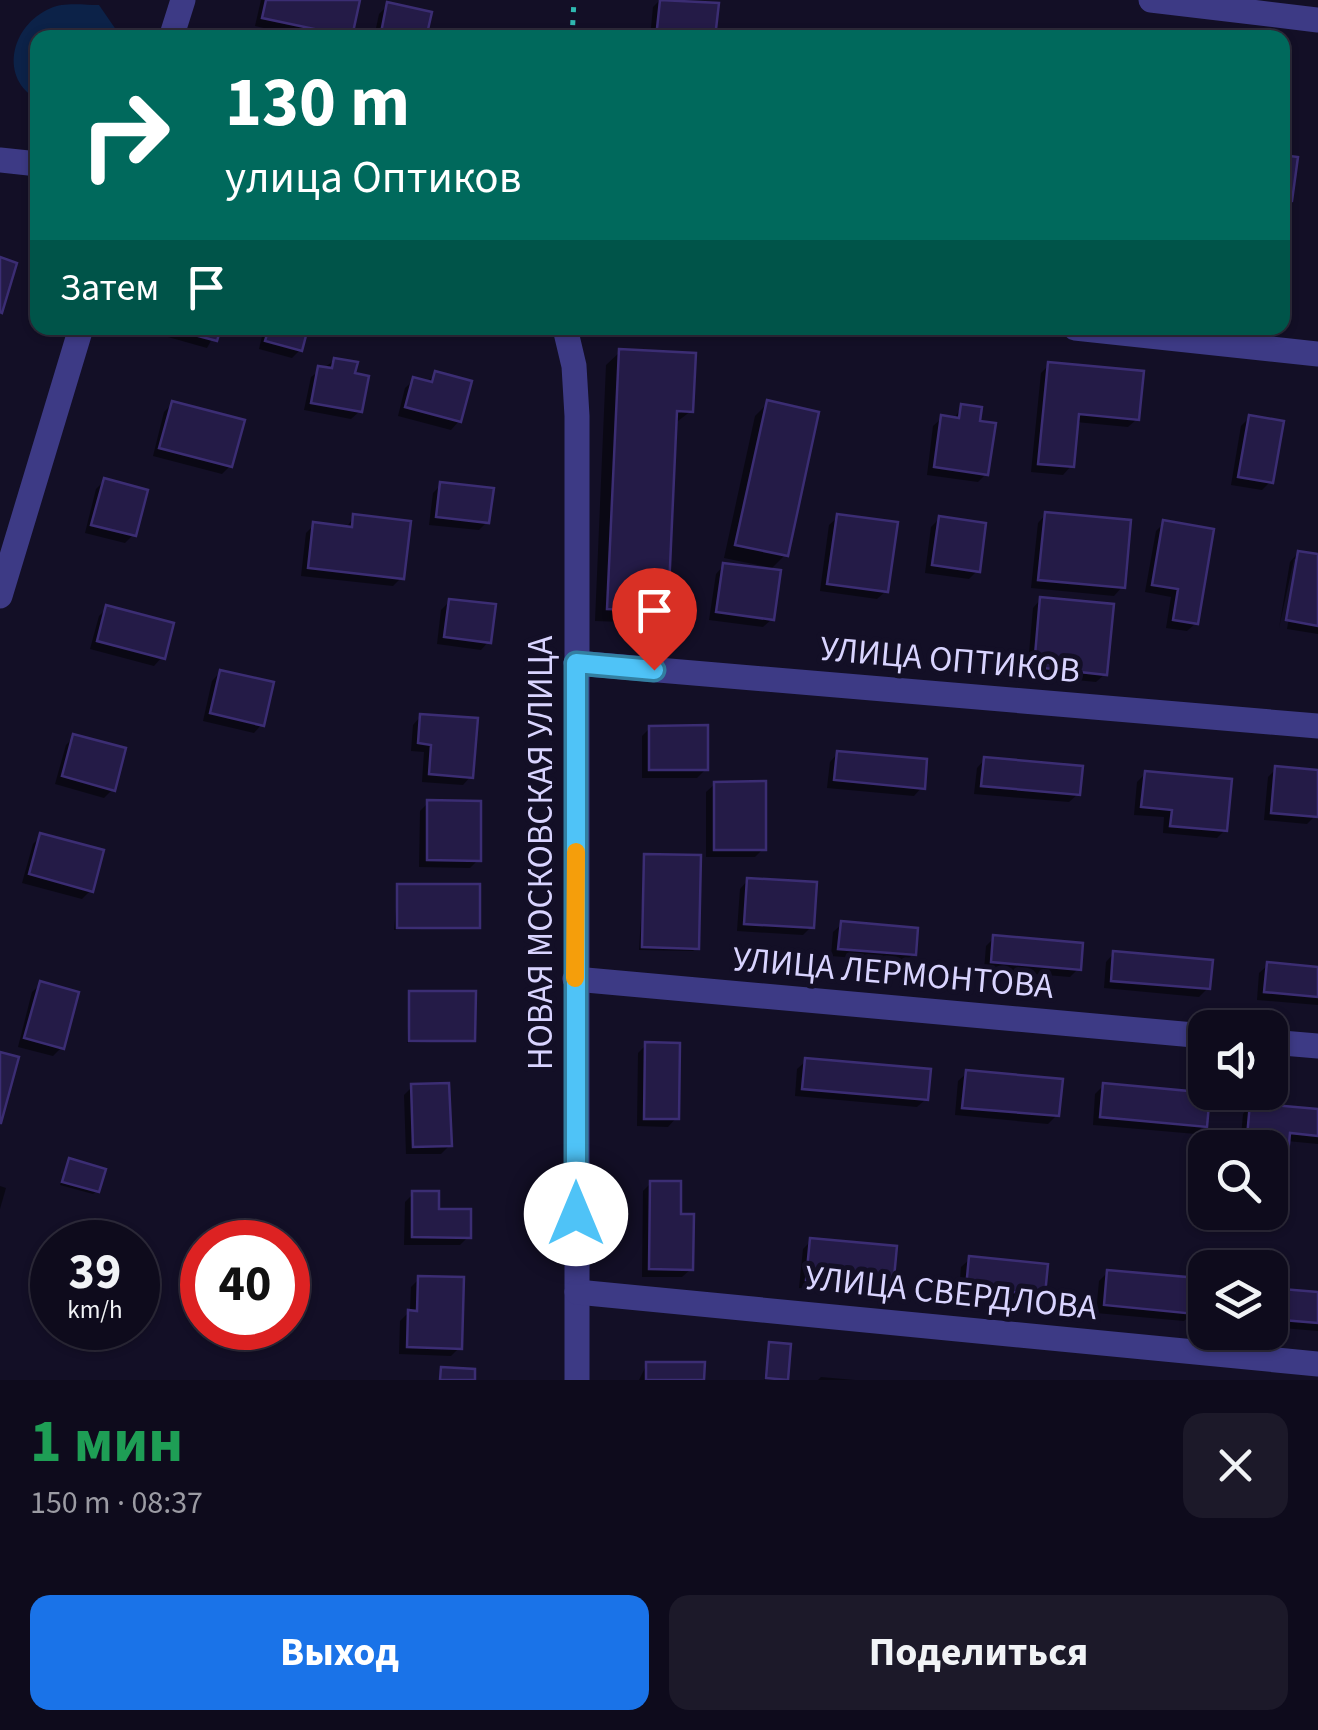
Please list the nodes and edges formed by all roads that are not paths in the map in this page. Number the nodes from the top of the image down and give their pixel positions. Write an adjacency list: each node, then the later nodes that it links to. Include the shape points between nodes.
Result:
1 (183, 0): 4 (street)
2 (1150, 0): 3 (street)
3 (1318, 20)
4 (174, 30)
5 (0, 160): 6 (street)
6 (30, 163)
7 (80, 335): 11 (street)
8 (566, 335): 12 (street, НОВАЯ МОСКОВСКАЯ УЛИЦА, via 576,416)
9 (1140, 335): 10 (street)
10 (1318, 354)
11 (0, 596)
12 (576, 663): 13 (street, УЛИЦА ОПТИКОВ); 14 (street, НОВАЯ МОСКОВСКАЯ УЛИЦА)
13 (1318, 726)
14 (575, 980): 15 (street, УЛИЦА ЛЕРМОНТОВА); 18 (street, НОВАЯ МОСКОВСКАЯ УЛИЦА)
15 (1188, 1034)
16 (1288, 1044): 17 (street)
17 (1318, 1046)
18 (577, 1292): 19 (street, УЛИЦА СВЕРДЛОВА); 20 (street, НОВАЯ МОСКОВСКАЯ УЛИЦА)
19 (1318, 1364)
20 (577, 1380)

